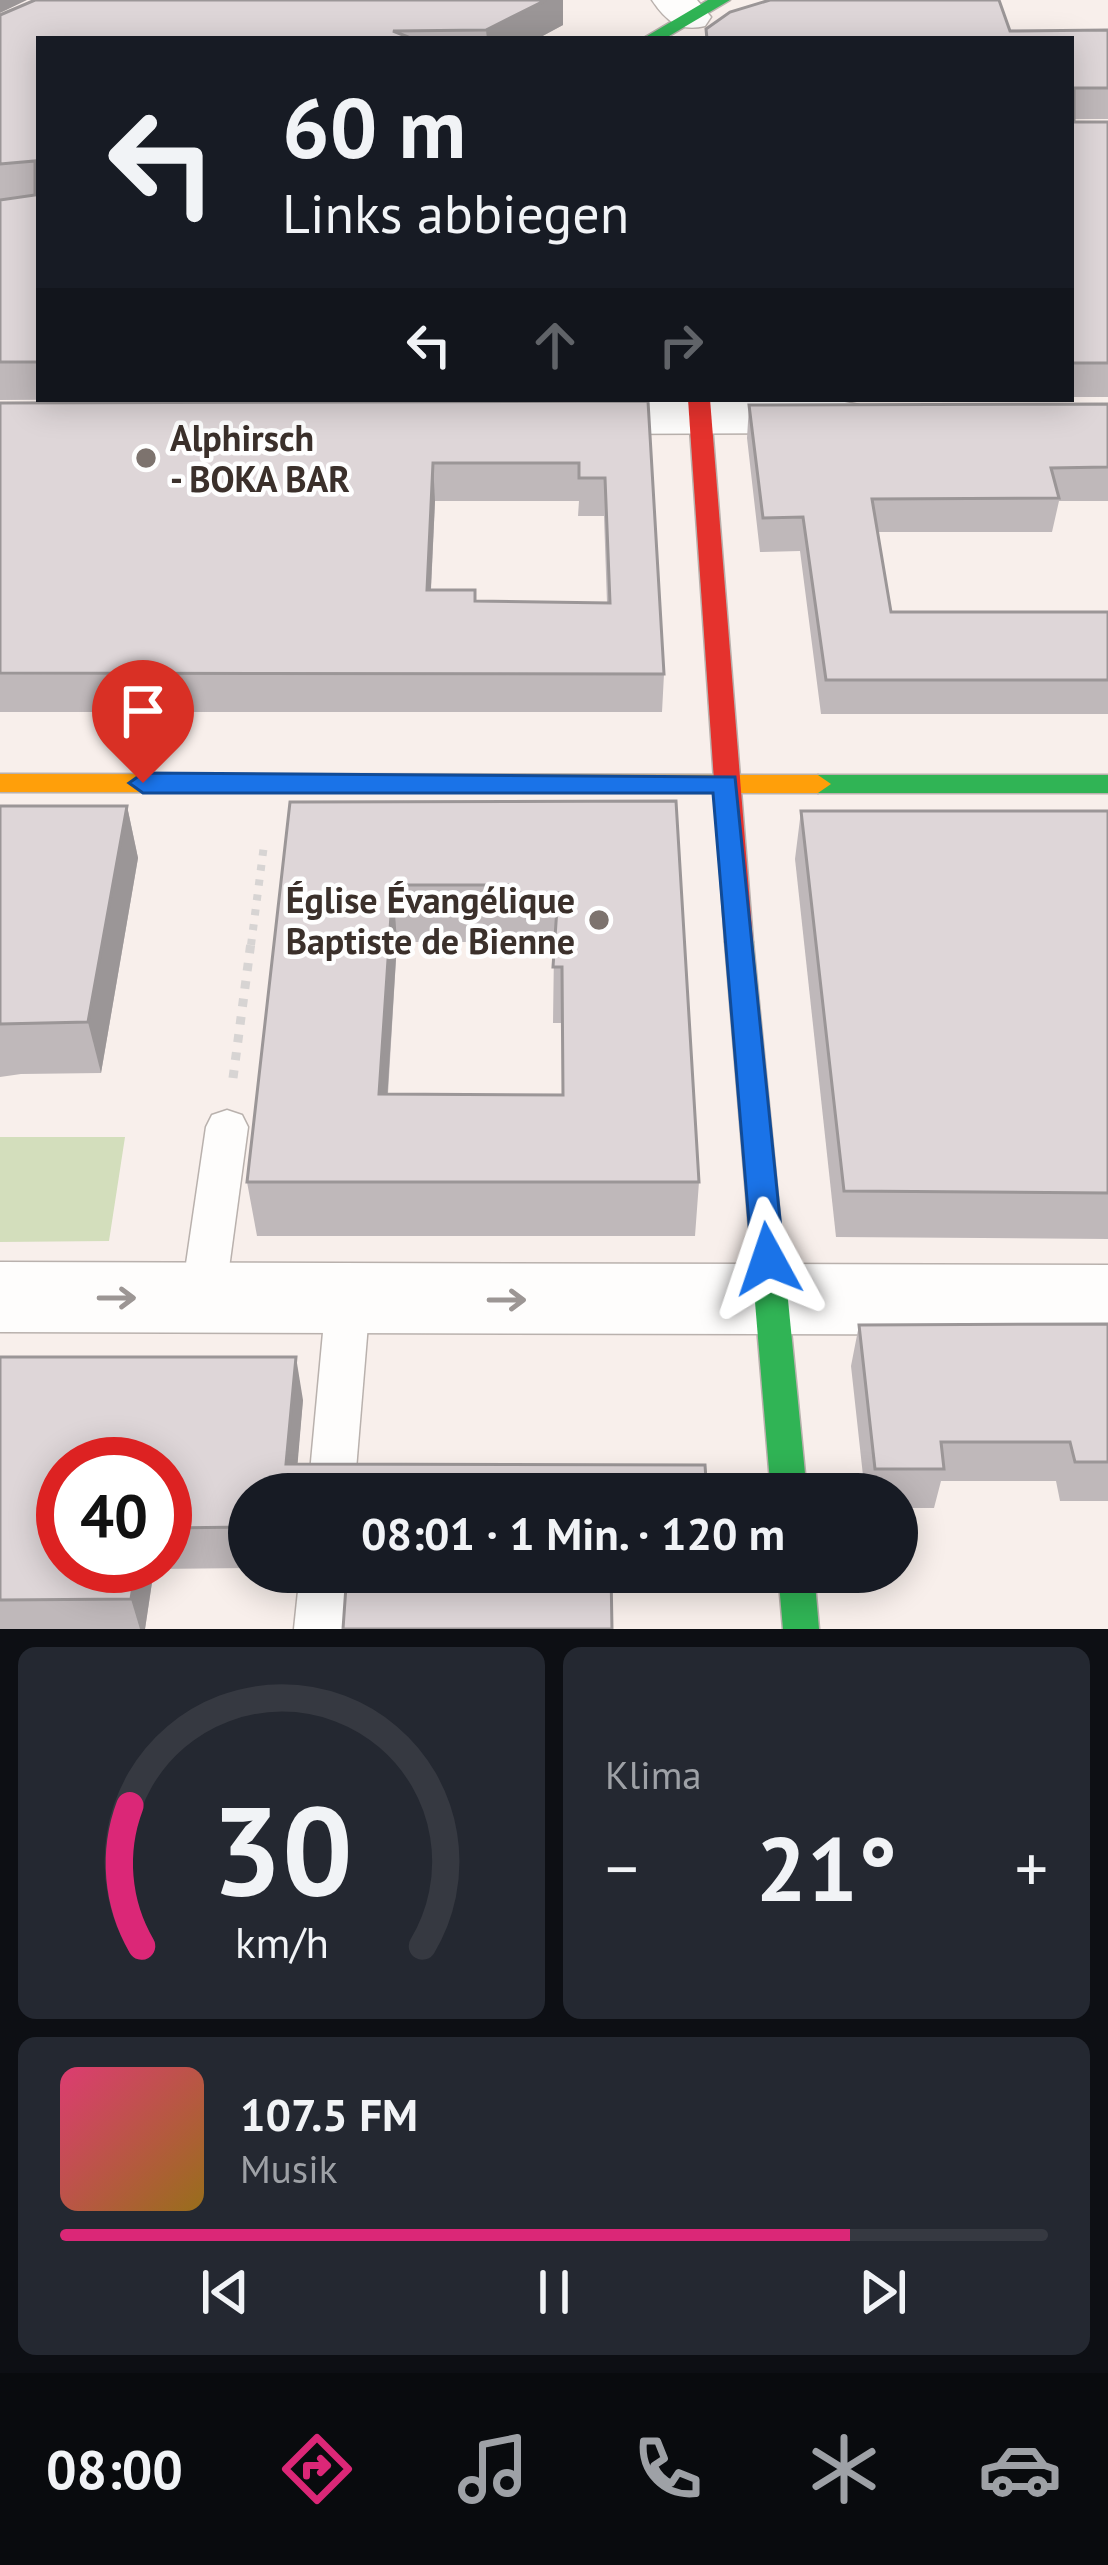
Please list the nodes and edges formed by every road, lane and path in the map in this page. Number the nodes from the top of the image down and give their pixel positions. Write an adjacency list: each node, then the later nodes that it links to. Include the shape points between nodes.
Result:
1 (695, 6): 2 (street)
2 (655, 36)
3 (700, 408): 4 (street); 5 (street); 7 (street)
4 (532, 412)
5 (898, 417)
6 (0, 783): 7 (street)
7 (725, 783): 8 (street); 13 (street)
8 (1108, 784)
9 (264, 845): 10 (path)
10 (227, 1127): 12 (lane)
11 (0, 1297): 12 (street, one-way to 12)
12 (202, 1298): 14 (street)
13 (771, 1298): 14 (street, one-way to 13); 15 (street); 17 (street)
14 (348, 1300): 16 (lane)
15 (1108, 1300)
16 (333, 1473)
17 (787, 1473)
18 (322, 1593): 20 (lane)
19 (798, 1593): 21 (street)
20 (319, 1629)
21 (801, 1629)

